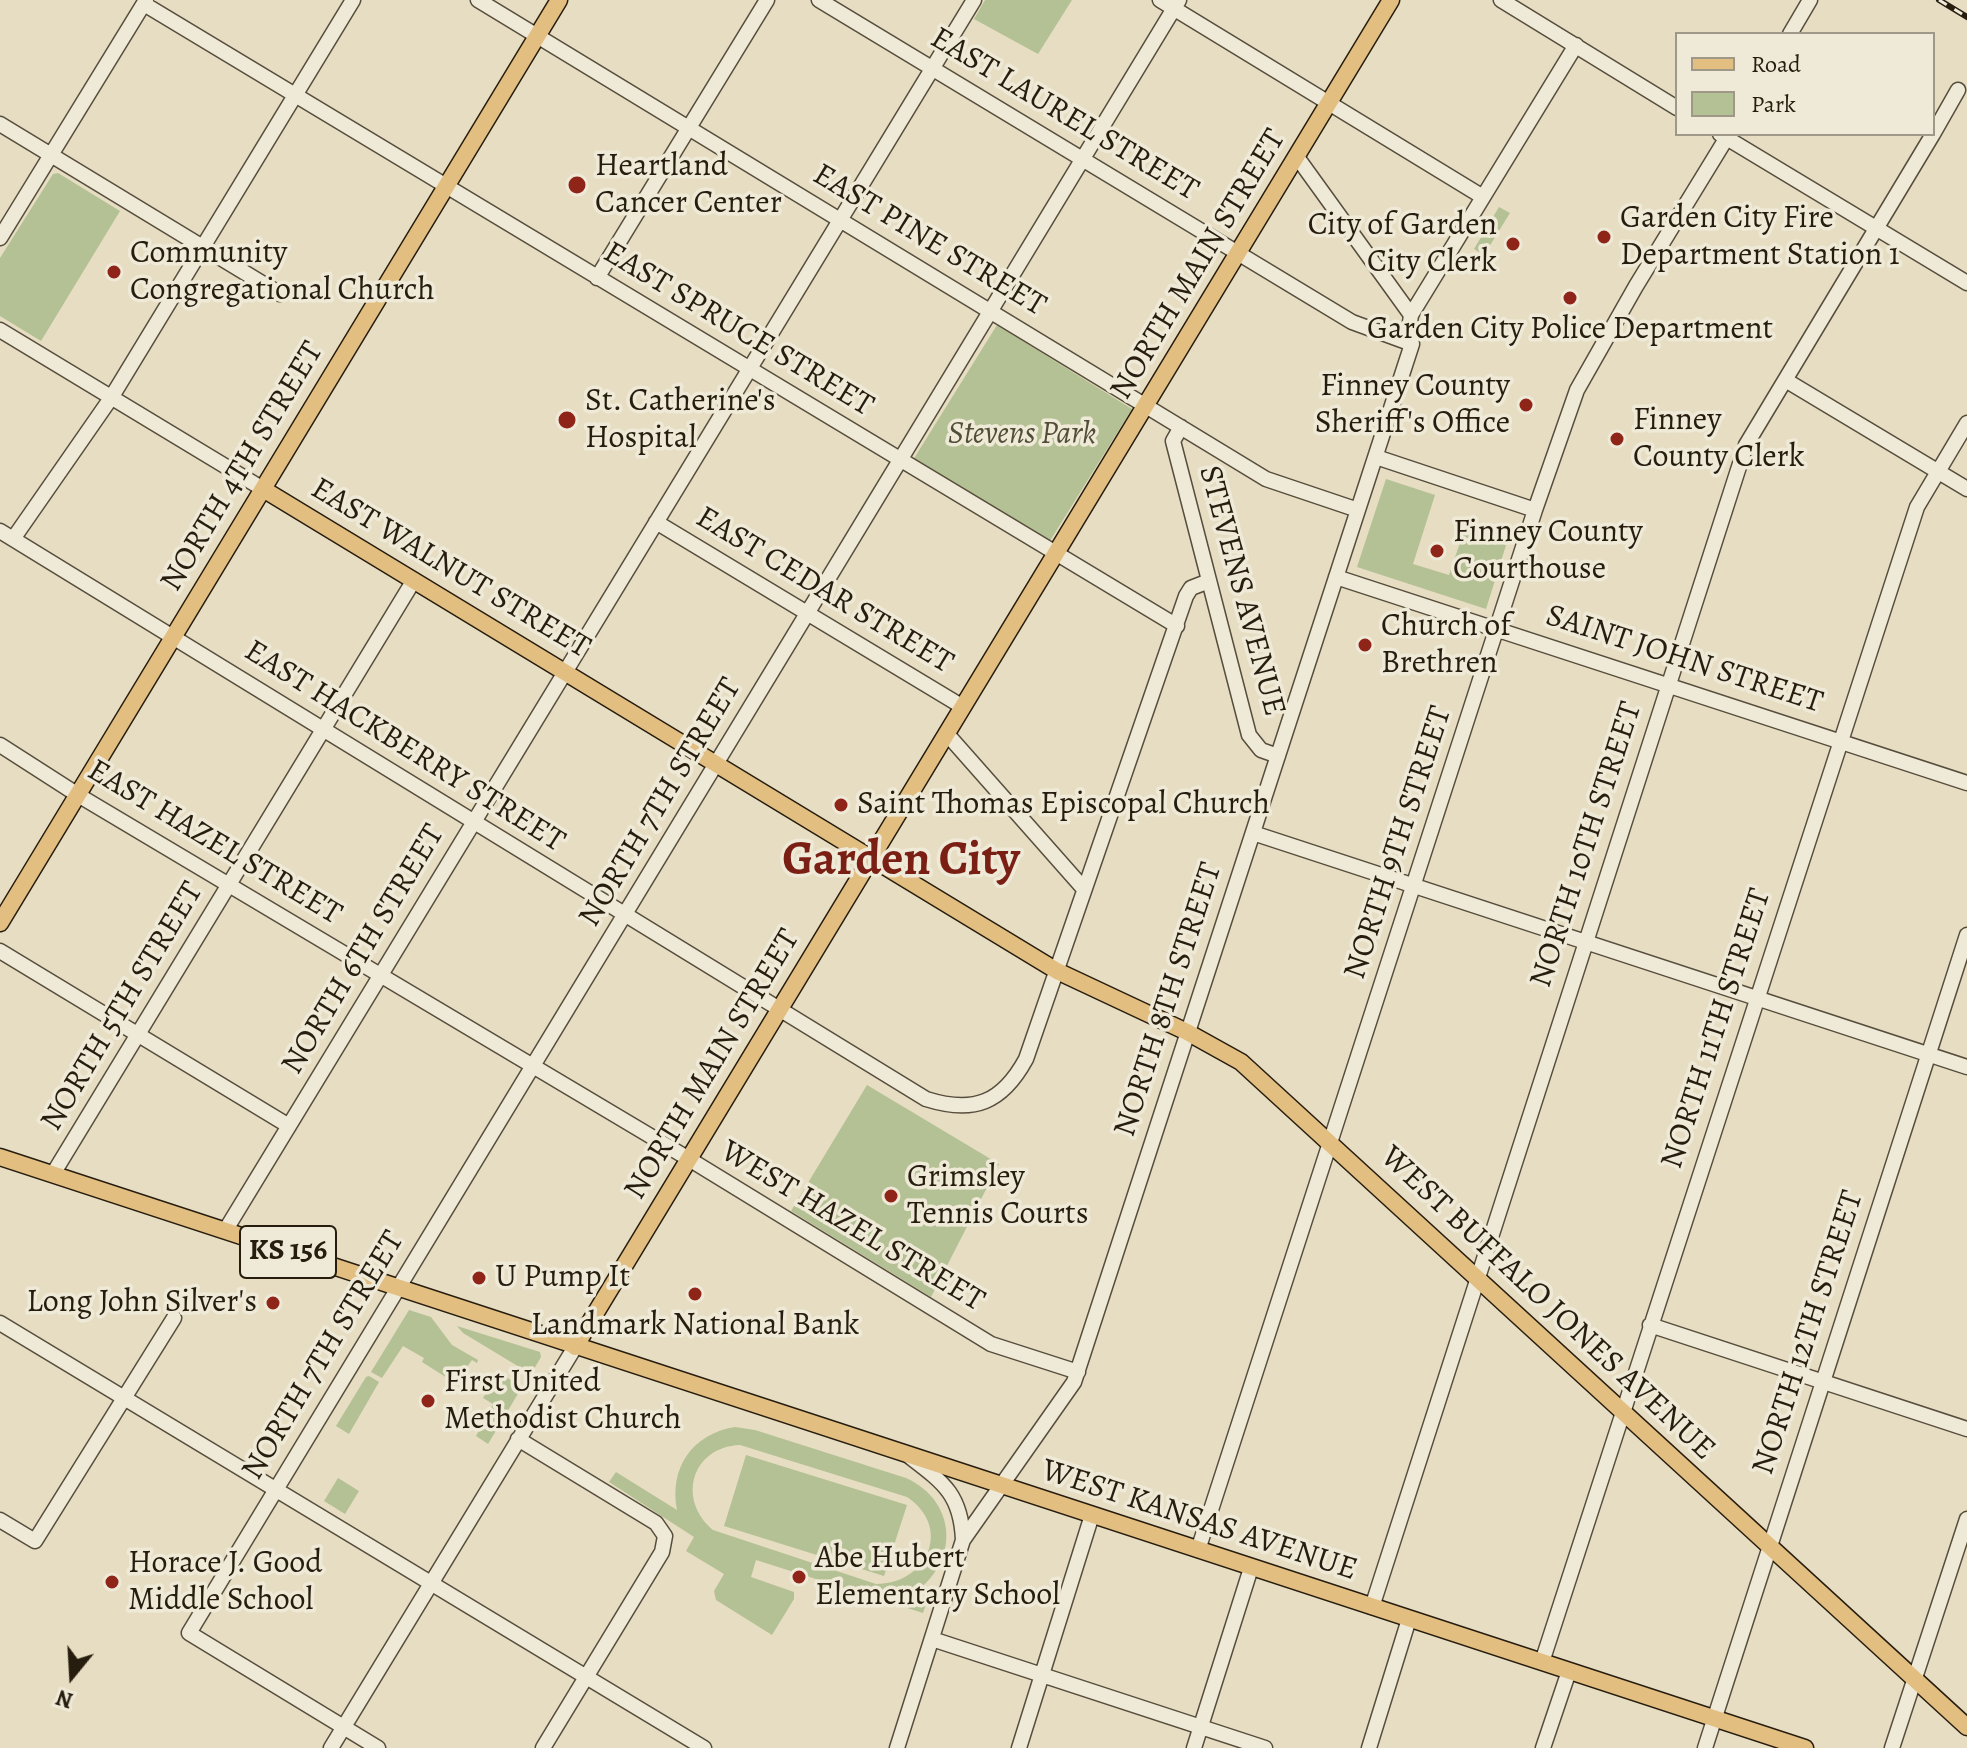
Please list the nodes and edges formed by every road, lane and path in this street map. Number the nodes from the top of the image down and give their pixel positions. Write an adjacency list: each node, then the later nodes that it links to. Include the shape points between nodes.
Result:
1 (353, 0): 18 (street)
2 (478, 0): 14 (street, EAST PINE STREET)
3 (559, 0): 14 (main road, NORTH 4TH STREET)
4 (767, 0): 22 (street)
5 (819, 0): 16 (street, EAST LAUREL STREET)
6 (974, 0): 16 (street, NORTH 6TH STREET)
7 (1160, 0): 12 (street)
8 (1391, 0): 19 (main road, NORTH MAIN STREET)
9 (1501, 0): 15 (street)
10 (1810, 0): 13 (street)
11 (145, 2): 18 (street, EAST SPRUCE STREET); 27 (street)
12 (1177, 4): 19 (street); 29 (street, NORTH 7TH STREET)
13 (1791, 32)
14 (537, 36): 22 (street, EAST PINE STREET); 30 (main road, NORTH 4TH STREET)
15 (1576, 45): 20 (street); 31 (street)
16 (933, 68): 29 (street, EAST LAUREL STREET); 32 (street, NORTH 6TH STREET)
17 (1958, 90): 23 (street, NORTH 10TH STREET)
18 (295, 95): 30 (street, EAST SPRUCE STREET); 35 (street)
19 (1329, 103): 28 (main road, NORTH MAIN STREET); 31 (street)
20 (1675, 107)
21 (0, 124): 27 (street)
22 (689, 128): 32 (street, EAST PINE STREET); 37 (street)
23 (1935, 130)
24 (1724, 136): 56 (street, NORTH 9TH STREET, via 1577,390)
25 (1727, 136): 33 (street)
26 (1932, 136): 33 (street, NORTH 10TH STREET)
27 (51, 155): 34 (street); 35 (street)
28 (1297, 157): 36 (main road, NORTH MAIN STREET); 41 (street)
29 (1083, 159): 36 (street, EAST LAUREL STREET); 40 (street, NORTH 7TH STREET)
30 (445, 186): 37 (street, EAST SPRUCE STREET); 53 (main road, NORTH 4TH STREET)
31 (1483, 197): 41 (street)
32 (840, 220): 40 (street, EAST PINE STREET); 44 (street, NORTH 6TH STREET)
33 (1877, 229): 38 (street); 45 (street, NORTH 10TH STREET)
34 (0, 238)
35 (203, 247): 39 (street); 46 (street)
36 (1239, 253): 43 (street, EAST LAUREL STREET, via 1352,322); 47 (main road, NORTH MAIN STREET)
37 (597, 278): 44 (street, EAST SPRUCE STREET)
38 (1967, 283)
39 (280, 294)
40 (991, 311): 47 (street, EAST PINE STREET); 51 (street, NORTH 7TH STREET)
41 (1411, 315): 43 (street, NORTH 8TH STREET)
42 (0, 330): 46 (street, EAST WALNUT STREET)
43 (1412, 344): 50 (street, NORTH 8TH STREET)
44 (749, 369): 51 (street, EAST SPRUCE STREET); 57 (street, NORTH 6TH STREET)
45 (1787, 381): 52 (street); 68 (street, NORTH 10TH STREET, via 1746,445)
46 (111, 398): 53 (street, EAST WALNUT STREET); 58 (street)
47 (1147, 406): 49 (street, EAST PINE STREET); 59 (main road, NORTH MAIN STREET)
48 (1967, 423): 52 (street, NORTH 11TH STREET)
49 (1181, 427): 55 (street, EAST PINE STREET, via 1266,479); 62 (street, STEVENS AVENUE, via 1173,441)
50 (1376, 457): 55 (street, NORTH 8TH STREET); 56 (street)
51 (900, 461): 59 (street, EAST SPRUCE STREET); 63 (street, NORTH 7TH STREET)
52 (1937, 472): 54 (street); 72 (street, NORTH 11TH STREET, via 1917,507)
53 (263, 489): 61 (main road, EAST WALNUT STREET); 66 (main road, NORTH 4TH STREET)
54 (1967, 489)
55 (1358, 510): 60 (street, NORTH 8TH STREET)
56 (1535, 510): 65 (street, NORTH 9TH STREET)
57 (656, 522): 63 (street, EAST CEDAR STREET); 67 (street, NORTH 6TH STREET)
58 (6, 535): 66 (street, EAST HACKBERRY STREET)
59 (1056, 555): 64 (street, EAST SPRUCE STREET); 69 (main road, NORTH MAIN STREET)
60 (1336, 577): 65 (street, SAINT JOHN STREET); 74 (street, NORTH 8TH STREET)
61 (414, 580): 67 (main road, EAST WALNUT STREET); 70 (street, NORTH 5TH STREET)
62 (1209, 581): 64 (street, via 1188,592); 74 (street, STEVENS AVENUE, via 1249,735 1255,746)
63 (807, 614): 69 (street, EAST CEDAR STREET); 75 (street, NORTH 7TH STREET)
64 (1177, 626): 83 (street)
65 (1497, 628): 68 (street, SAINT JOHN STREET); 82 (street, NORTH 9TH STREET)
66 (173, 637): 70 (street, EAST HACKBERRY STREET); 77 (main road, NORTH 4TH STREET)
67 (565, 671): 75 (main road, EAST WALNUT STREET); 78 (street, NORTH 6TH STREET)
68 (1668, 685): 72 (street, SAINT JOHN STREET); 87 (street, NORTH 10TH STREET)
69 (963, 707): 71 (main road, NORTH MAIN STREET)
70 (323, 730): 78 (street, EAST HACKBERRY STREET); 81 (street, NORTH 5TH STREET)
71 (947, 734): 80 (main road, NORTH MAIN STREET); 83 (street)
72 (1840, 741): 76 (street, SAINT JOHN STREET); 91 (street, NORTH 11TH STREET)
73 (0, 745): 77 (street, EAST HAZEL STREET)
74 (1278, 756): 79 (street, NORTH 8TH STREET)
75 (718, 764): 80 (main road, EAST WALNUT STREET); 84 (street, NORTH 7TH STREET)
76 (1967, 783)
77 (78, 795): 81 (street, EAST HAZEL STREET); 85 (main road, NORTH 4TH STREET)
78 (474, 822): 84 (street, EAST HACKBERRY STREET); 90 (street, NORTH 6TH STREET)
79 (1253, 833): 82 (street); 93 (street, NORTH 8TH STREET)
80 (872, 857): 89 (main road, EAST WALNUT STREET); 92 (main road, NORTH MAIN STREET)
81 (229, 885): 90 (street, EAST HAZEL STREET); 94 (street, NORTH 5TH STREET)
82 (1414, 885): 87 (street); 99 (street, NORTH 9TH STREET)
83 (1084, 889): 89 (street)
84 (625, 915): 92 (street, EAST HACKBERRY STREET); 96 (street, NORTH 7TH STREET)
85 (0, 923)
86 (1967, 935): 95 (street, NORTH 12TH STREET)
87 (1585, 941): 91 (street); 104 (street, NORTH 10TH STREET)
88 (0, 951): 94 (street)
89 (1057, 971): 92 (street, EAST HACKBERRY STREET, via 1016,1077 1005,1091 963,1106 926,1099); 93 (main road, WEST BUFFALO JONES AVENUE)
90 (381, 976): 96 (street, EAST HAZEL STREET); 98 (street, NORTH 6TH STREET)
91 (1756, 998): 95 (street); 108 (street, NORTH 11TH STREET)
92 (779, 1010): 101 (main road, NORTH MAIN STREET)
93 (1187, 1032): 99 (main road, WEST BUFFALO JONES AVENUE, via 1241,1062); 110 (street, NORTH 8TH STREET)
94 (139, 1035): 98 (street); 102 (street, NORTH 5TH STREET)
95 (1928, 1054): 97 (street); 111 (street, NORTH 12TH STREET)
96 (533, 1067): 101 (street, EAST HAZEL STREET); 105 (street, NORTH 7TH STREET)
97 (1967, 1067)
98 (289, 1126): 103 (street, NORTH 6TH STREET)
99 (1331, 1144): 104 (main road, WEST BUFFALO JONES AVENUE); 124 (street, NORTH 9TH STREET)
100 (0, 1157): 102 (main road, KS 156)
101 (689, 1159): 109 (main road, NORTH MAIN STREET); 110 (street, WEST HAZEL STREET, via 991,1344)
102 (53, 1174): 103 (main road, KS 156)
103 (225, 1231): 105 (main road, KS 156)
104 (1477, 1278): 113 (main road, WEST BUFFALO JONES AVENUE); 127 (street, NORTH 10TH STREET)
105 (396, 1288): 109 (main road, KS 156); 118 (street, NORTH 7TH STREET)
106 (174, 1318): 112 (street)
107 (0, 1323): 112 (street)
108 (1650, 1325): 111 (street); 113 (street, NORTH 11TH STREET)
109 (575, 1347): 115 (street, NORTH MAIN STREET); 116 (main road, WEST KANSAS AVENUE)
110 (1078, 1372): 117 (street, NORTH 8TH STREET)
111 (1822, 1382): 114 (street); 123 (street, NORTH 12TH STREET)
112 (125, 1398): 118 (street); 121 (street, via 35,1541)
113 (1622, 1413): 123 (main road, WEST BUFFALO JONES AVENUE); 130 (street, NORTH 11TH STREET)
114 (1967, 1429)
115 (518, 1439): 126 (street, NORTH MAIN STREET); 133 (street, via 656,1523 665,1536 662,1552)
116 (906, 1455): 117 (main road, WEST KANSAS AVENUE); 122 (street, via 940,1480 956,1500)
117 (1000, 1486): 119 (main road, WEST KANSAS AVENUE); 122 (street, NORTH 8TH STREET)
118 (276, 1489): 126 (street); 136 (street, NORTH 7TH STREET, via 189,1633)
119 (1092, 1515): 124 (main road, WEST KANSAS AVENUE); 132 (street)
120 (1967, 1519): 134 (street)
121 (0, 1520)
122 (963, 1540): 129 (street, NORTH 8TH STREET)
123 (1769, 1546): 134 (main road, WEST BUFFALO JONES AVENUE); 135 (street, NORTH 12TH STREET)
124 (1198, 1550): 125 (main road, WEST KANSAS AVENUE)
125 (1251, 1568): 127 (main road, WEST KANSAS AVENUE); 137 (street)
126 (430, 1583): 133 (street); 136 (street, NORTH MAIN STREET)
127 (1372, 1607): 128 (main road, WEST KANSAS AVENUE)
128 (1409, 1619): 130 (main road, WEST KANSAS AVENUE); 147 (street)
129 (932, 1639): 132 (street); 143 (street, NORTH 8TH STREET)
130 (1542, 1662): 131 (main road, WEST KANSAS AVENUE)
131 (1569, 1671): 135 (main road, WEST KANSAS AVENUE); 148 (street)
132 (1042, 1675): 137 (street); 144 (street)
133 (587, 1677): 141 (street); 142 (street)
134 (1914, 1679): 138 (main road, WEST BUFFALO JONES AVENUE); 151 (street)
135 (1714, 1719): 149 (street, NORTH 12TH STREET); 150 (main road, WEST KANSAS AVENUE)
136 (344, 1727): 139 (street, NORTH MAIN STREET); 140 (street)
137 (1201, 1727): 145 (street); 146 (street)
138 (1967, 1727)
139 (331, 1748)
140 (378, 1748)
141 (543, 1748)
142 (704, 1748)
143 (897, 1748)
144 (1019, 1748)
145 (1194, 1748)
146 (1265, 1748)
147 (1369, 1748)
148 (1543, 1748)
149 (1705, 1748)
150 (1805, 1748)
151 (1892, 1748)

